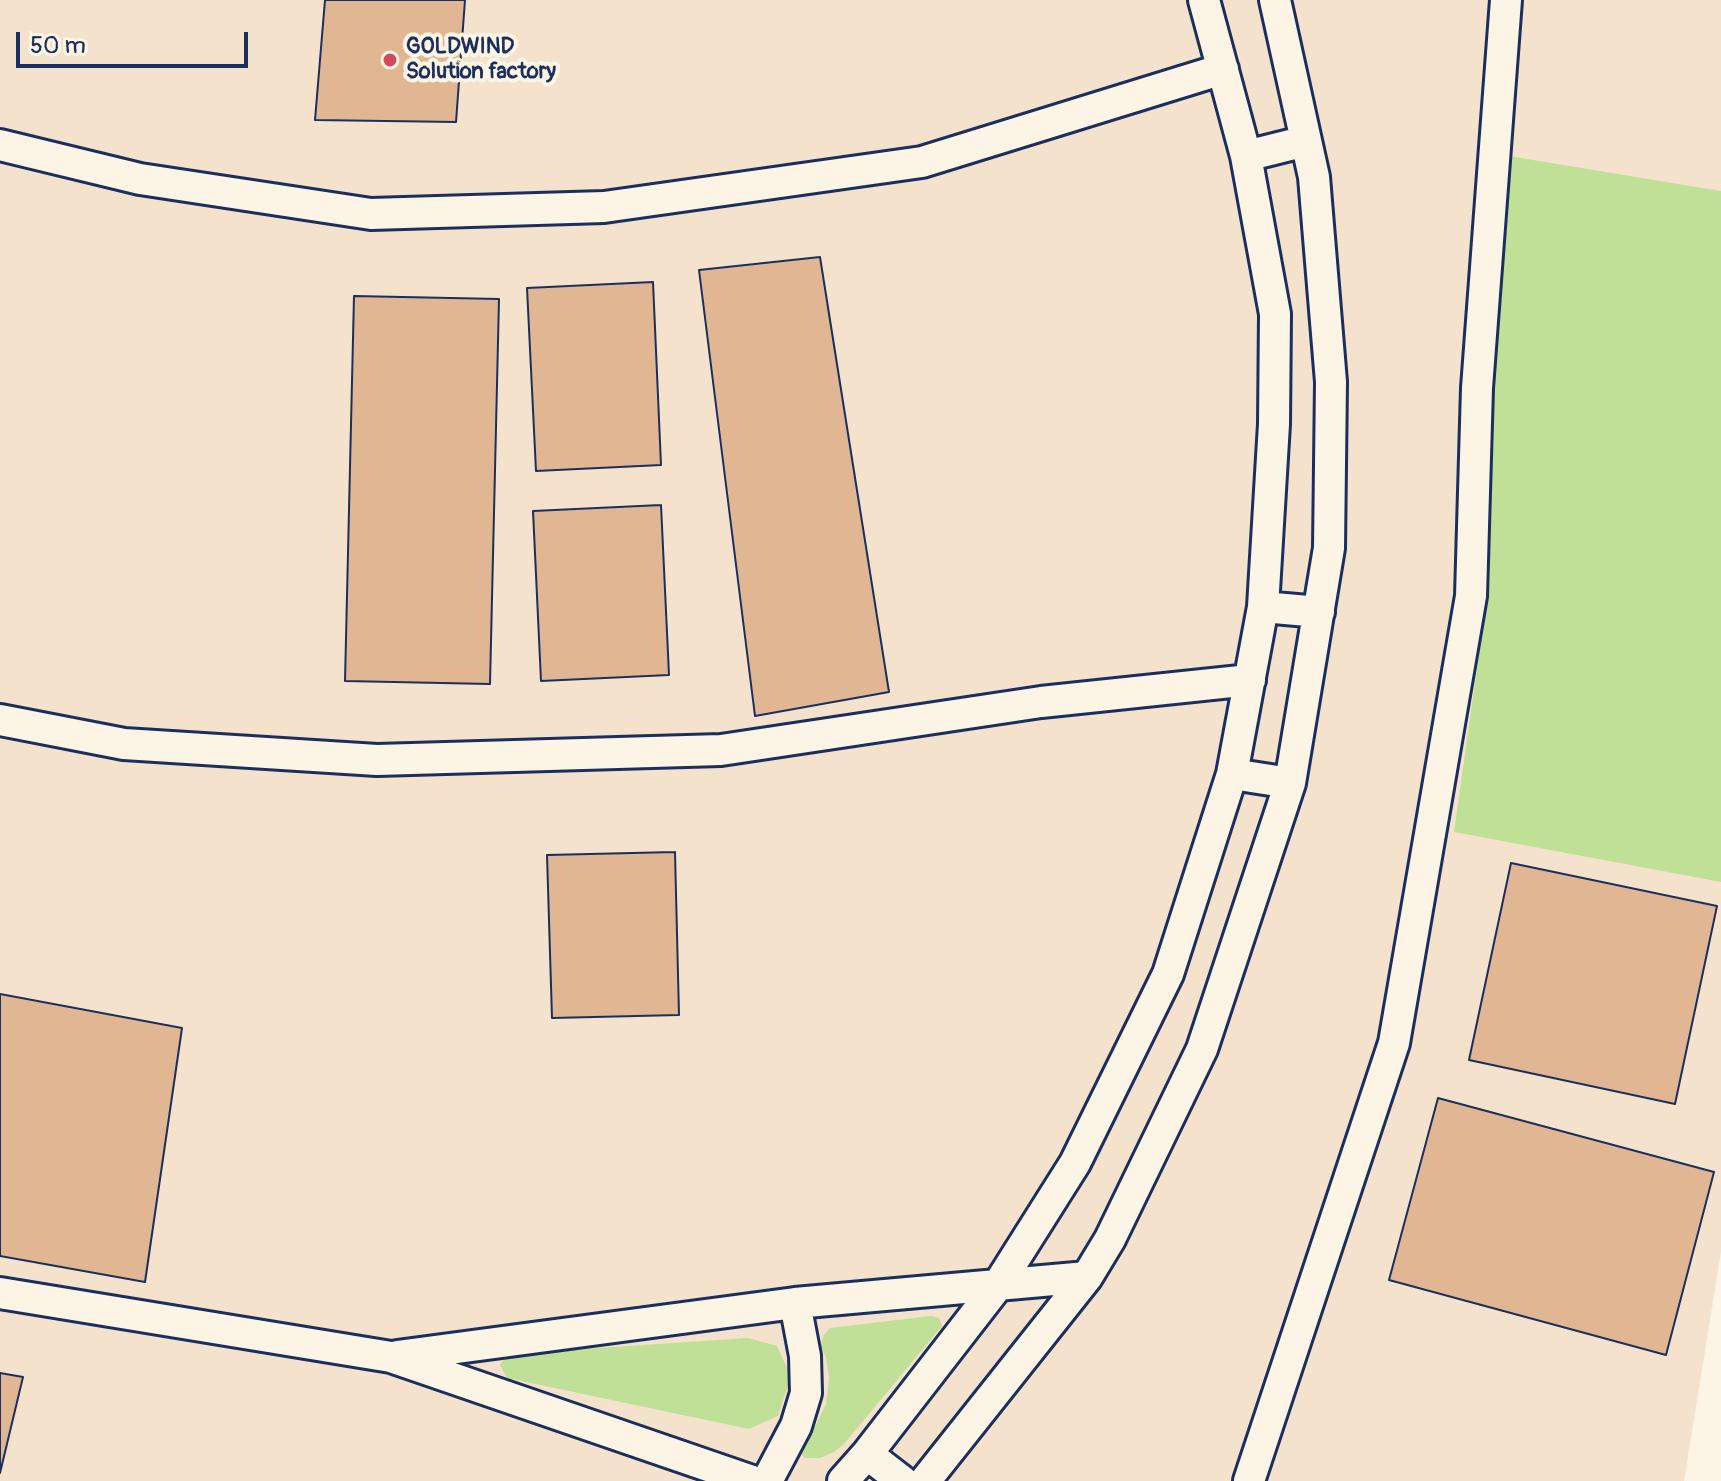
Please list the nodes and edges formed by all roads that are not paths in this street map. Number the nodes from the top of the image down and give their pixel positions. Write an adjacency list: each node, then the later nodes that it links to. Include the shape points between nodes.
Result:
1 (1204, 0): 4 (lane)
2 (1275, 0): 5 (lane)
3 (1506, 0): 25 (lane, via 1477,388 1471,596 1394,1043)
4 (1223, 69): 6 (lane, via 922,162 604,207 371,214 140,179); 7 (lane)
5 (1306, 141): 7 (lane); 9 (lane, via 1314,177 1331,382 1329,548)
6 (0, 145)
7 (1246, 156): 8 (lane, via 1275,314)
8 (1263, 607): 9 (lane); 10 (lane)
9 (1319, 612): 13 (lane)
10 (1250, 680): 11 (lane, via 1041,702 721,750 377,760 124,744); 12 (lane)
11 (0, 720)
12 (1232, 774): 13 (lane); 15 (lane, via 1168,974 1075,1163)
13 (1290, 783): 14 (lane, via 1202,1049)
14 (1087, 1277): 15 (lane); 24 (lane)
15 (998, 1285): 17 (lane); 19 (lane)
16 (0, 1293): 18 (lane)
17 (795, 1303): 18 (lane); 21 (lane, via 806,1393 796,1426)
18 (391, 1357): 20 (lane)
19 (867, 1454): 22 (lane); 23 (lane)
20 (752, 1481)
21 (767, 1481)
22 (843, 1481)
23 (902, 1481)
24 (925, 1481)
25 (1249, 1481)

